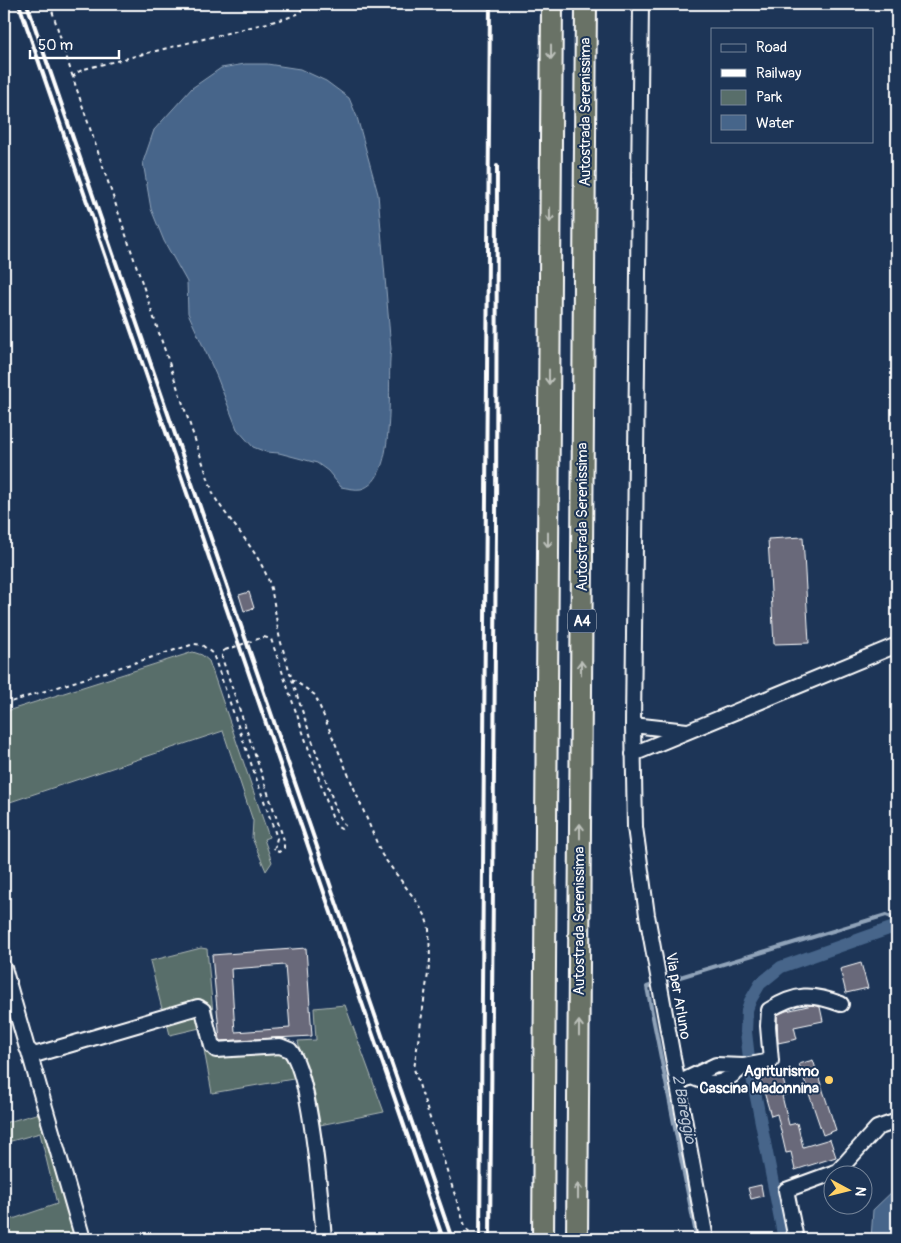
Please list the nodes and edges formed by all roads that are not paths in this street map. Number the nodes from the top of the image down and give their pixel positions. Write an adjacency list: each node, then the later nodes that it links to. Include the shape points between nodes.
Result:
1 (552, 4): 15 (highway, A4, one-way to 15)
2 (586, 4): 16 (highway, Autostrada Serenissima / A4, one-way to 2)
3 (641, 4): 5 (street, Via per Arluno)
4 (897, 645): 6 (street)
5 (633, 725): 6 (street); 7 (street, Via per Arluno)
6 (688, 731): 7 (street)
7 (634, 756): 11 (street, Via per Arluno, via 635,827)
8 (4, 968): 10 (street)
9 (841, 1004): 11 (street, via 821,996 796,998 769,1010 771,1061 716,1065)
10 (29, 1052): 13 (street); 14 (street, via 39,1055 198,1007 204,1010 212,1046 216,1050 280,1046 290,1050 299,1065 304,1087)
11 (678, 1083): 17 (street, Via per Arluno)
12 (897, 1121): 18 (street, via 877,1128 838,1171 786,1190)
13 (83, 1239)
14 (324, 1239)
15 (543, 1239)
16 (577, 1239)
17 (706, 1239)
18 (796, 1239)

